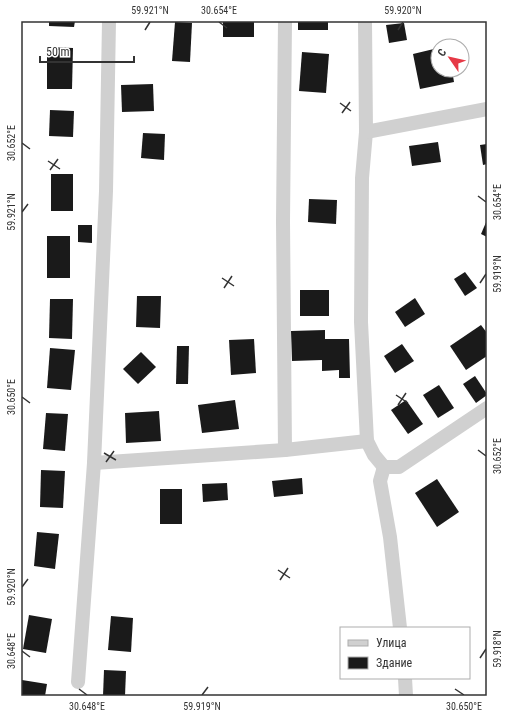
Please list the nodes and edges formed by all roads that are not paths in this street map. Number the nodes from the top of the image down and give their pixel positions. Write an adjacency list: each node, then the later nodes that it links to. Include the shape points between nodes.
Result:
1 (109, 21): 9 (street, via 106,191)
2 (285, 21): 8 (street)
3 (365, 21): 5 (street)
4 (487, 109): 5 (street)
5 (366, 132): 7 (street, via 362,178 362,322)
6 (487, 408): 10 (street, via 399,467)
7 (367, 441): 8 (street); 10 (street, via 374,456)
8 (285, 450): 9 (street)
9 (94, 463): 13 (street)
10 (384, 467): 11 (street, via 380,481 390,537)
11 (400, 627)
12 (405, 679): 14 (street)
13 (78, 682)
14 (406, 696)

